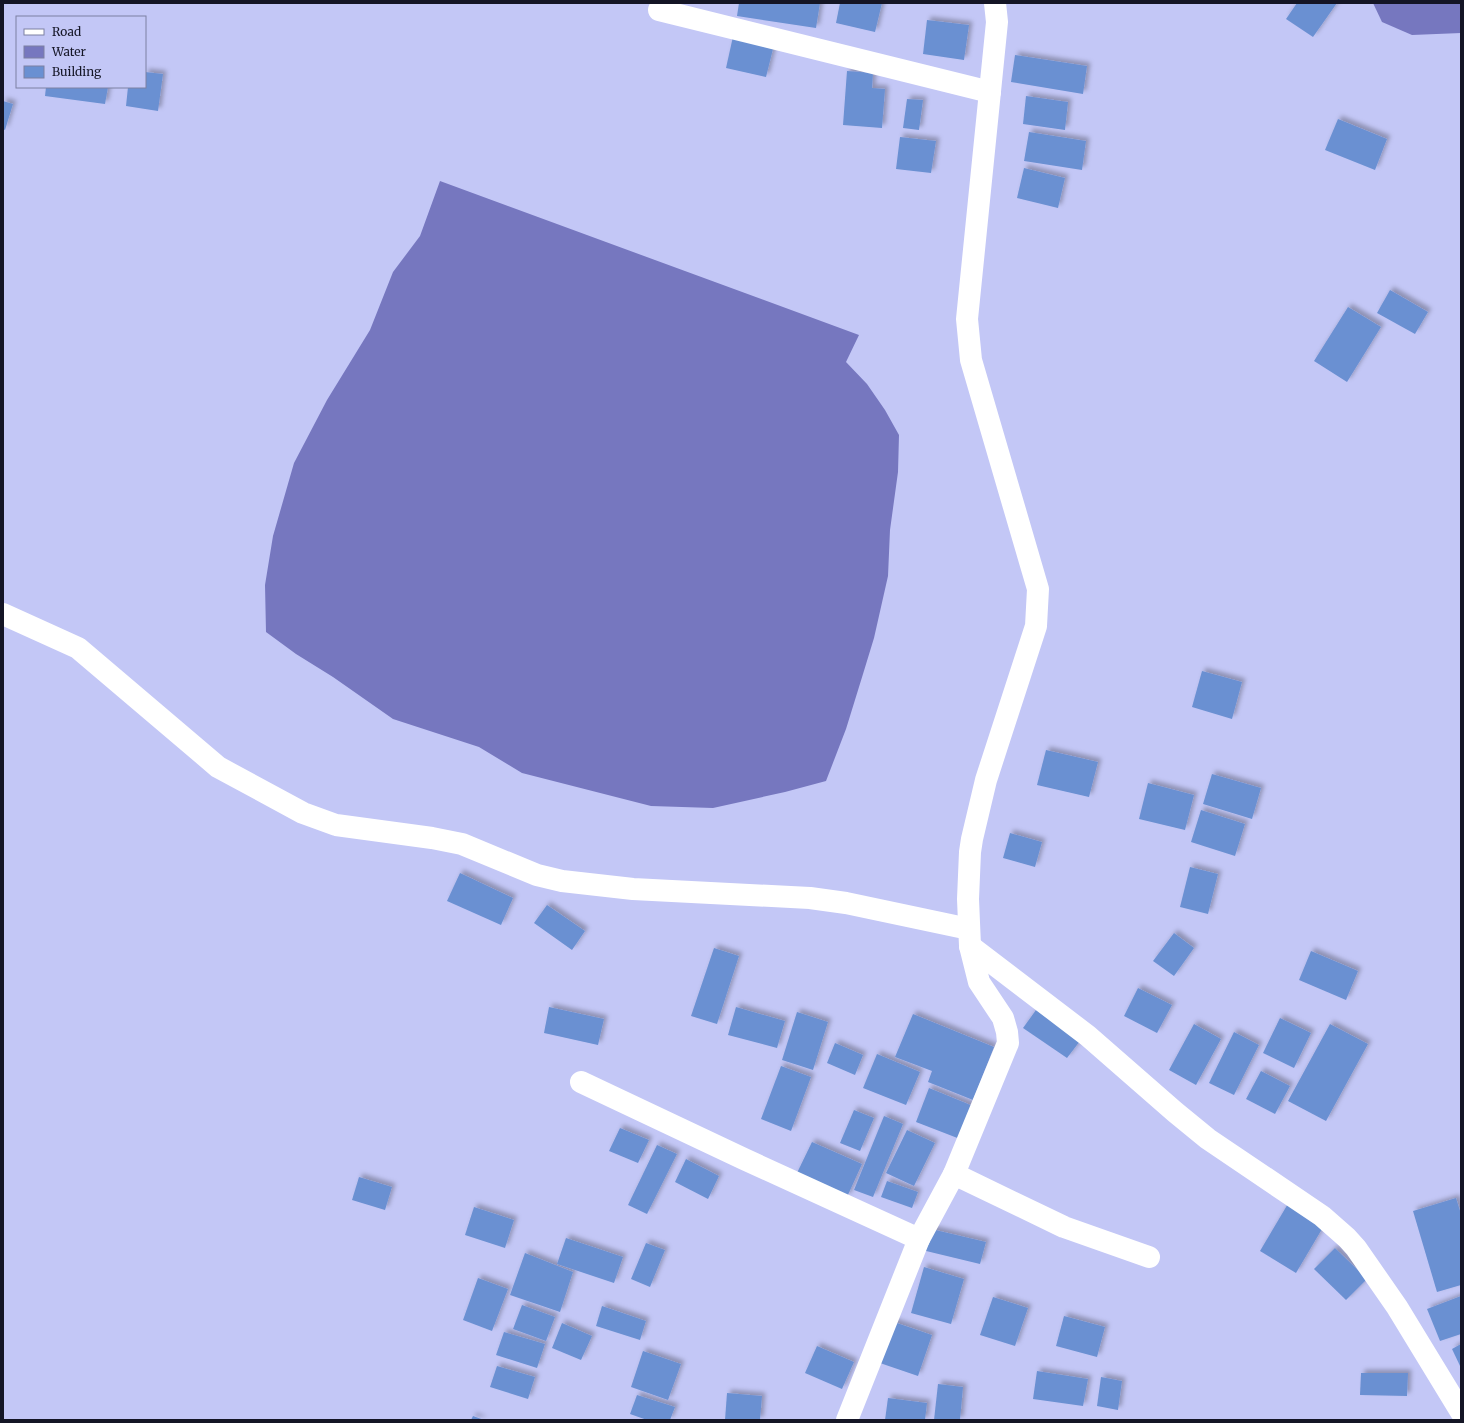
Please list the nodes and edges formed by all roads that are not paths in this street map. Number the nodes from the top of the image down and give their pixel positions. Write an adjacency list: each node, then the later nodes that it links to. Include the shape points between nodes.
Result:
1 (995, 3): 3 (street, via 997,22)
2 (659, 10): 3 (street)
3 (990, 92): 5 (street, via 967,319 971,360 1038,589 1036,626 986,780 972,839 968,899)
4 (3, 614): 5 (street, via 78,648 218,767 303,814 336,825 462,844 537,875 562,881 627,889 810,898 846,903)
5 (969, 938): 7 (street, via 979,982 1003,1018 1008,1043); 10 (street, via 1208,1139 1322,1216 1347,1238 1397,1308)
6 (581, 1082): 8 (street)
7 (954, 1174): 8 (street); 9 (street, via 1064,1227)
8 (919, 1239): 11 (street)
9 (1149, 1257)
10 (1461, 1412)
11 (847, 1420)

